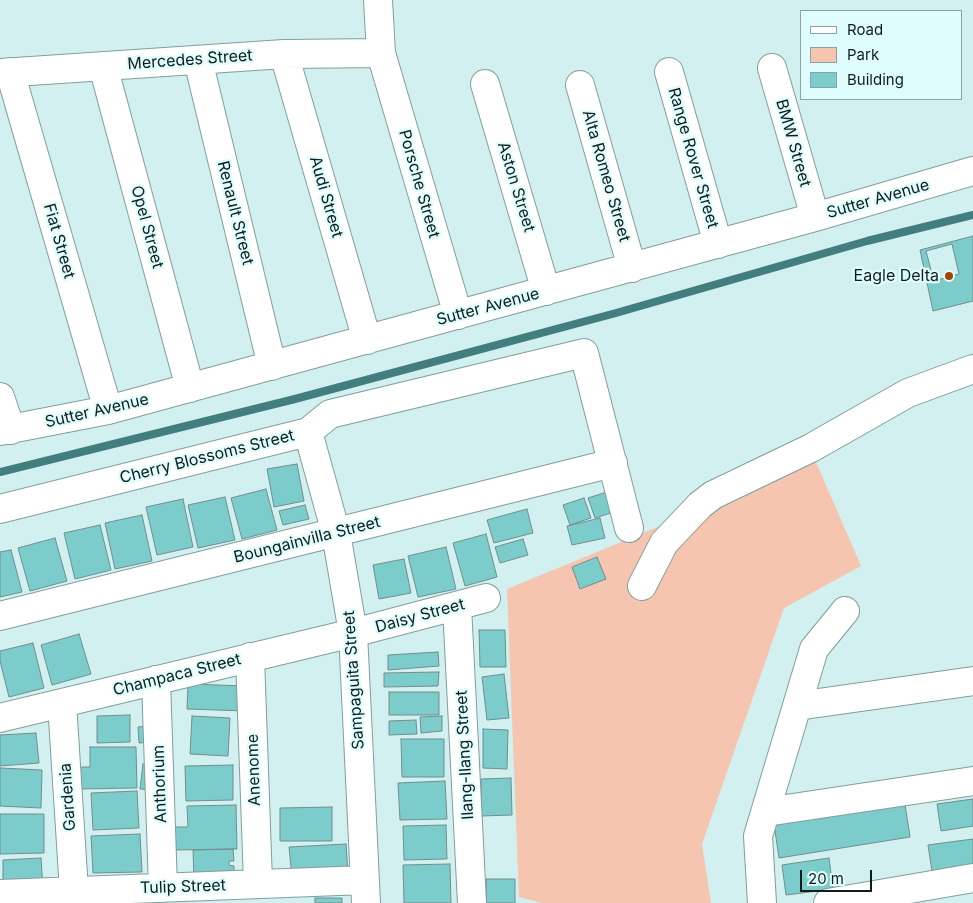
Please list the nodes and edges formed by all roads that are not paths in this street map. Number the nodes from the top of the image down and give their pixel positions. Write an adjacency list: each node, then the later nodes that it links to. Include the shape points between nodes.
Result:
1 (378, 0): 2 (street, Porsche Street)
2 (381, 53): 3 (street, Mercedes Street); 16 (street, Porsche Street)
3 (284, 54): 4 (street, Mercedes Street); 17 (street, Audi Street)
4 (198, 60): 5 (street, Mercedes Street); 18 (street, Renault Street)
5 (103, 66): 8 (street, Mercedes Street); 20 (street, Opel Street)
6 (772, 68): 12 (street, BMW Street)
7 (669, 72): 13 (street, Range Rover Street)
8 (5, 73): 22 (street, Fiat Street)
9 (485, 84): 15 (street, Aston Street)
10 (580, 85): 14 (street, Alta Romeo Street)
11 (973, 171): 12 (street, Sutter Avenue)
12 (815, 217): 13 (street, Sutter Avenue)
13 (718, 244): 14 (street, Sutter Avenue)
14 (632, 268): 15 (street, Sutter Avenue)
15 (546, 290): 16 (street, Sutter Avenue)
16 (458, 315): 17 (street, Sutter Avenue)
17 (367, 340): 18 (street, Sutter Avenue)
18 (272, 366): 20 (street, Sutter Avenue)
19 (973, 369): 29 (street, via 908,393 812,448 713,495 664,543)
20 (190, 388): 22 (street, Sutter Avenue)
21 (0, 397): 23 (street)
22 (108, 410): 23 (street, Sutter Avenue)
23 (5, 431)
24 (308, 432): 25 (street, Cherry Blossoms Street, via 330,414 584,353); 26 (street, Cherry Blossoms Street); 28 (street, Sampaguita Street)
25 (613, 463): 27 (street); 28 (street, Boungainvilla Street)
26 (0, 509)
27 (629, 528)
28 (336, 533): 33 (street, Boungainvilla Street); 34 (street, Sampaguita Street)
29 (642, 586)
30 (486, 598): 31 (street, Daisy Street)
31 (457, 606): 34 (street, Daisy Street); 49 (street, Ilang-Ilang Street)
32 (845, 611): 39 (street, via 814,649)
33 (0, 616)
34 (353, 633): 35 (street, Champaca Street); 47 (street, Sampaguita Street)
35 (250, 657): 36 (street, Champaca Street); 44 (street, Anenome)
36 (156, 680): 38 (street, Champaca Street); 45 (street, Anthorium)
37 (973, 680): 39 (street)
38 (62, 703): 40 (street, Champaca Street); 46 (street, Gardenia)
39 (797, 706): 42 (street)
40 (0, 718)
41 (973, 781): 42 (street)
42 (766, 812): 50 (street, via 758,836)
43 (973, 878): 51 (street)
44 (258, 883): 45 (street, Tulip Street); 47 (street, Tulip Street)
45 (163, 888): 46 (street, Tulip Street)
46 (74, 891): 48 (street, Tulip Street)
47 (366, 891)
48 (0, 894)
49 (472, 903)
50 (762, 903)
51 (828, 903)

